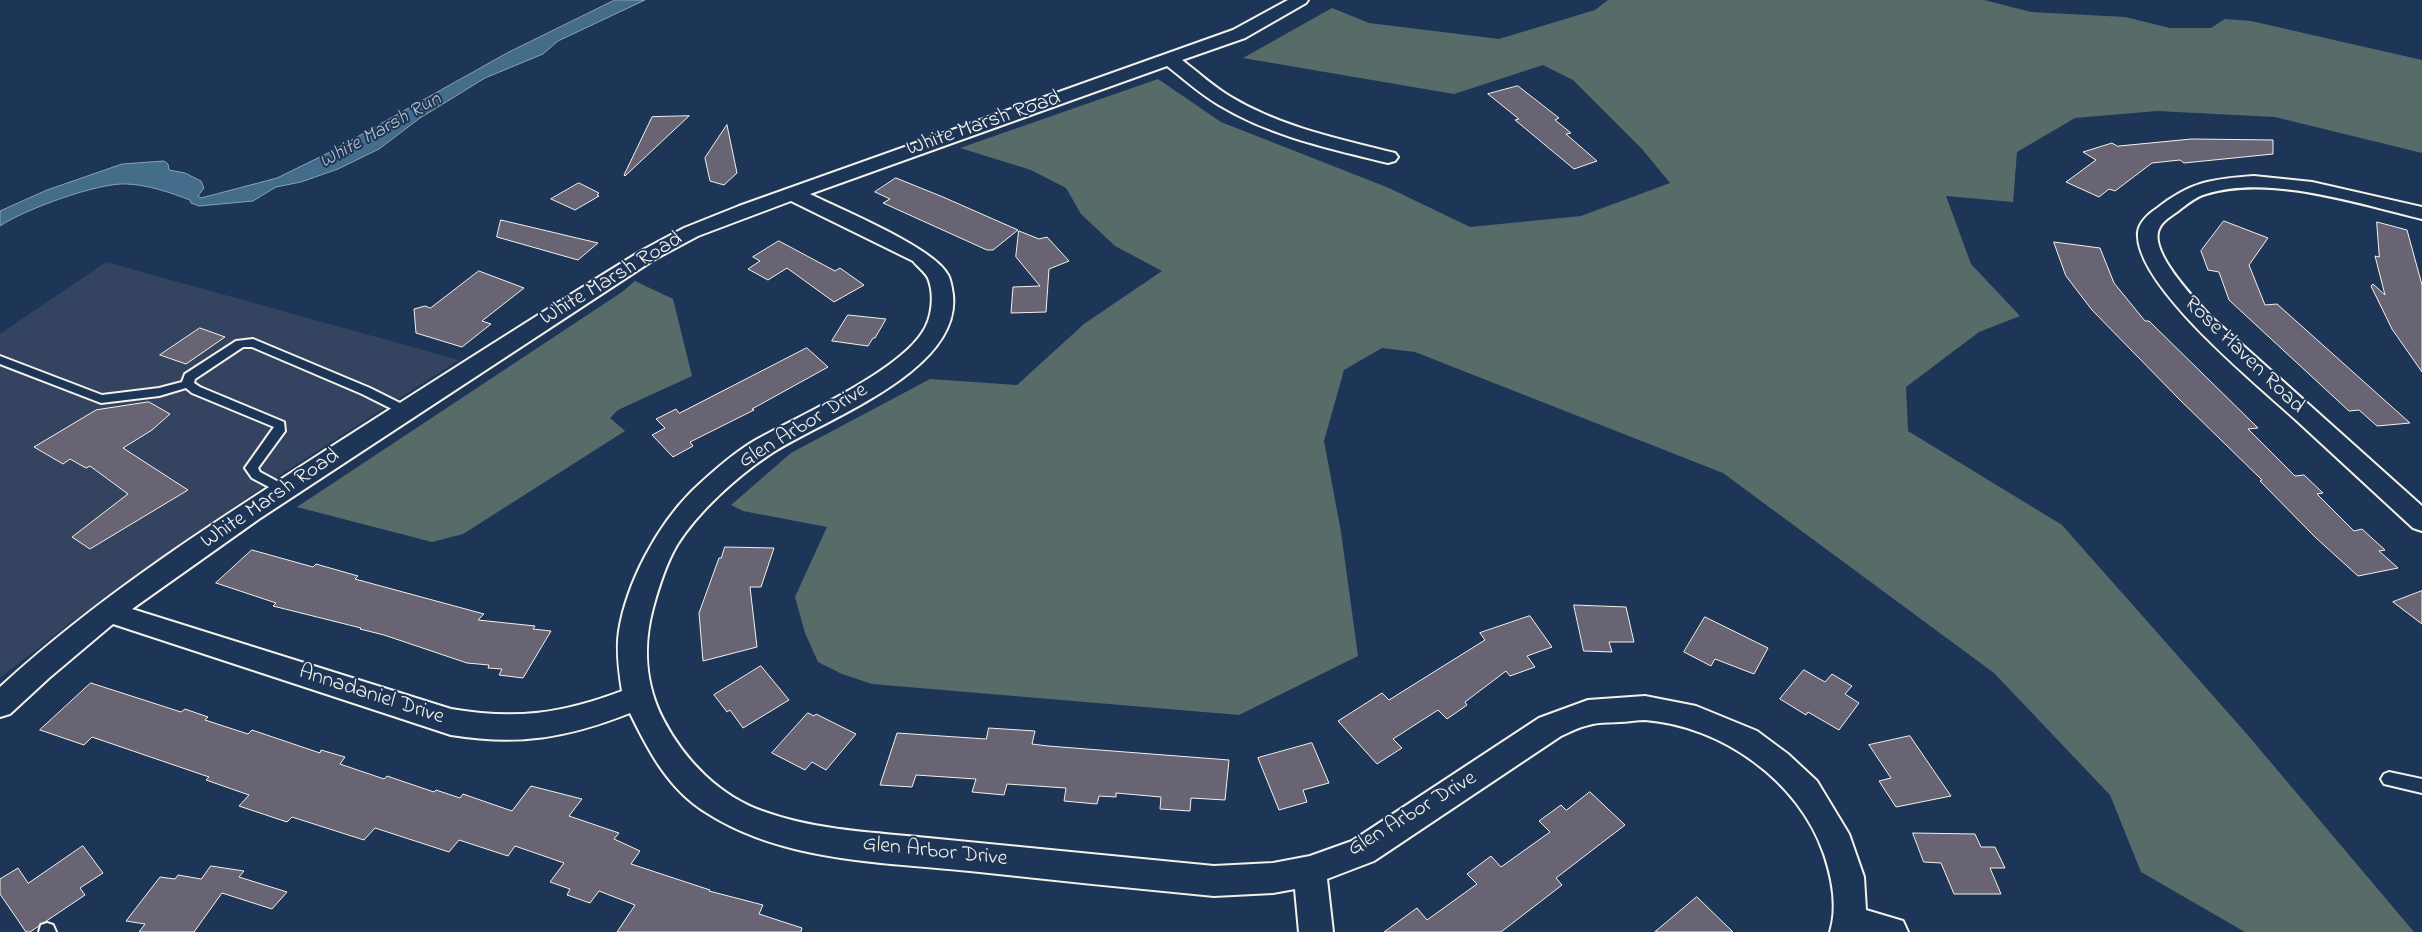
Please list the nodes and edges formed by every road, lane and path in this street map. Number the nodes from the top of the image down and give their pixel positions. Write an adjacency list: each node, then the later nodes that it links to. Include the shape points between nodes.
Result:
1 (1300, 0): 2 (street, White Marsh Road, via 1239,34)
2 (1171, 60): 3 (street, via 1225,101 1266,121); 4 (street, White Marsh Road)
3 (1388, 156)
4 (794, 194): 8 (street, White Marsh Road, via 691,232 648,255); 12 (street, Glen Arbor Drive, via 920,256 938,276 942,318 931,338 907,362 878,383 760,449 700,499 667,539 648,580 633,631)
5 (2422, 213): 10 (street, Rose Haven Road, via 2366,198 2296,186 2229,184 2201,189 2186,196 2157,217 2148,230 2150,249 2160,267 2202,321)
6 (0, 360): 7 (lane, via 101,399 159,392)
7 (188, 384): 8 (lane, via 189,377 232,349 240,344 253,343); 9 (lane, via 280,424 279,431 251,468 256,475)
8 (406, 411): 9 (street, White Marsh Road)
9 (284, 490): 11 (street, White Marsh Road)
10 (2422, 521)
11 (109, 612): 12 (street, Annadaniel Drive, via 451,722 490,729 566,723); 13 (street, White Marsh Road)
12 (637, 698): 16 (street, Glen Arbor Drive, via 659,741 684,777 717,803 758,825 835,844 1214,881 1273,878)
13 (0, 705)
14 (2388, 780): 15 (lane)
15 (2422, 786)
16 (1310, 871): 17 (street, Glen Arbor Drive, via 1362,851 1405,826 1550,727 1588,712 1645,708 1696,718 1746,740 1806,791 1832,834 1848,877); 18 (street)
17 (1849, 927): 19 (street)
18 (1316, 932)
19 (1891, 932)

